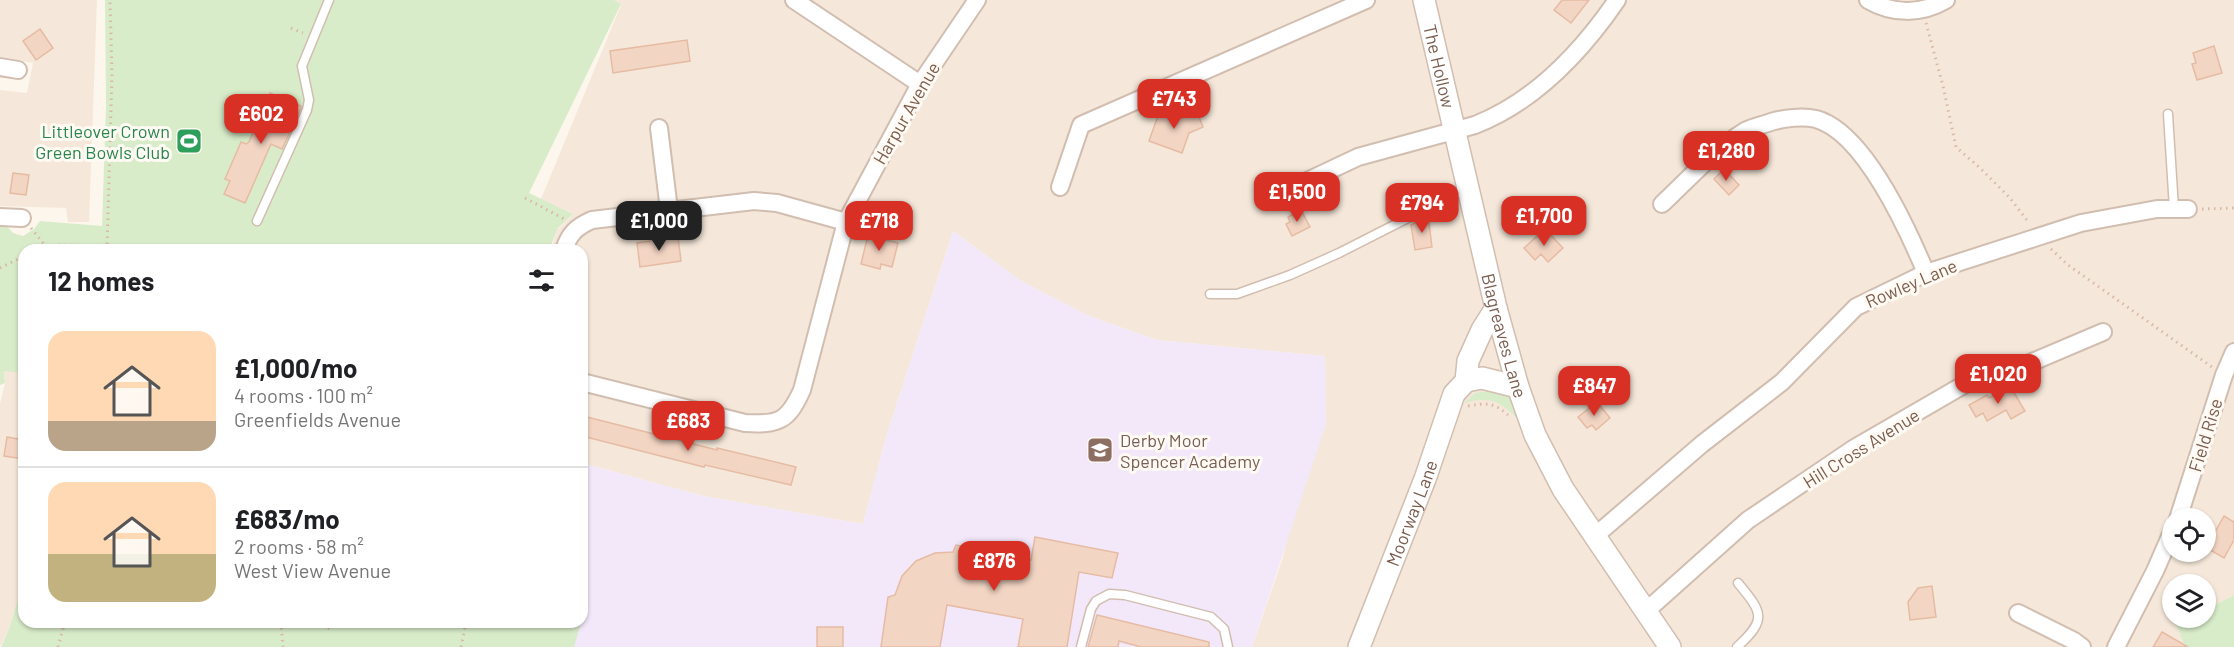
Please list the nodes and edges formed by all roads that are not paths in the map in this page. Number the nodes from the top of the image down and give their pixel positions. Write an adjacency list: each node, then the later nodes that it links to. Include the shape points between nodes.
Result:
1 (329, 0): 23 (lane, via 302,66 309,100 307,110)
2 (794, 0): 11 (street)
3 (976, 0): 11 (street, Harpur Avenue)
4 (1366, 0): 15 (street, via 1081,125)
5 (1424, 0): 14 (street, The Hollow)
6 (1617, 0): 14 (street, via 1565,64 1534,90 1492,118)
7 (1868, 0): 8 (street, via 1903,11 1922,10)
8 (1946, 0)
9 (0, 67): 10 (street)
10 (18, 70)
11 (920, 84): 24 (street, Harpur Avenue)
12 (2168, 114): 19 (lane)
13 (658, 128): 20 (street)
14 (1454, 131): 16 (street, Blagreaves Lane); 17 (street, via 1358,157)
15 (1060, 187)
16 (1468, 188): 27 (lane, via 1290,275 1237,294); 28 (street, Blagreaves Lane)
17 (1271, 198)
18 (1662, 204): 26 (street, via 1716,153 1747,130 1783,118 1816,119 1832,127 1860,153 1894,204)
19 (2181, 209): 26 (street, Rowley Lane, via 2157,209 2081,223)
20 (669, 210): 24 (street, via 754,201 777,203); 25 (street, via 592,220 578,226)
21 (0, 217): 22 (street)
22 (22, 218)
23 (257, 221)
24 (846, 222): 32 (street, Harpur Avenue, via 802,390 785,417 769,425 745,423)
25 (566, 244)
26 (1926, 273): 35 (street, Rowley Lane, via 1856,307 1782,382)
27 (1210, 294)
28 (1496, 308): 31 (street, Moorway Lane, via 1468,362); 33 (street, Blagreaves Lane)
29 (2103, 332): 38 (street, Hill Cross Avenue, via 2018,368 1998,365 1853,449 1748,520)
30 (2234, 352): 34 (street, Field Rise)
31 (1466, 381): 33 (street, via 1482,378); 42 (street, Moorway Lane, via 1454,394)
32 (588, 384)
33 (1518, 387): 35 (street, Blagreaves Lane, via 1553,472)
34 (2182, 508)
35 (1595, 536): 38 (street, Blagreaves Lane)
36 (2162, 555): 46 (street)
37 (1738, 583): 44 (lane, via 1757,606 1759,617 1758,625)
38 (1645, 612): 43 (street, Blagreaves Lane)
39 (2018, 613): 45 (street)
40 (1081, 647): 41 (lane, via 1090,609 1109,594 1211,617 1224,629)
41 (1228, 647)
42 (1359, 647)
43 (1670, 647)
44 (1737, 647)
45 (2082, 647)
46 (2115, 647)

